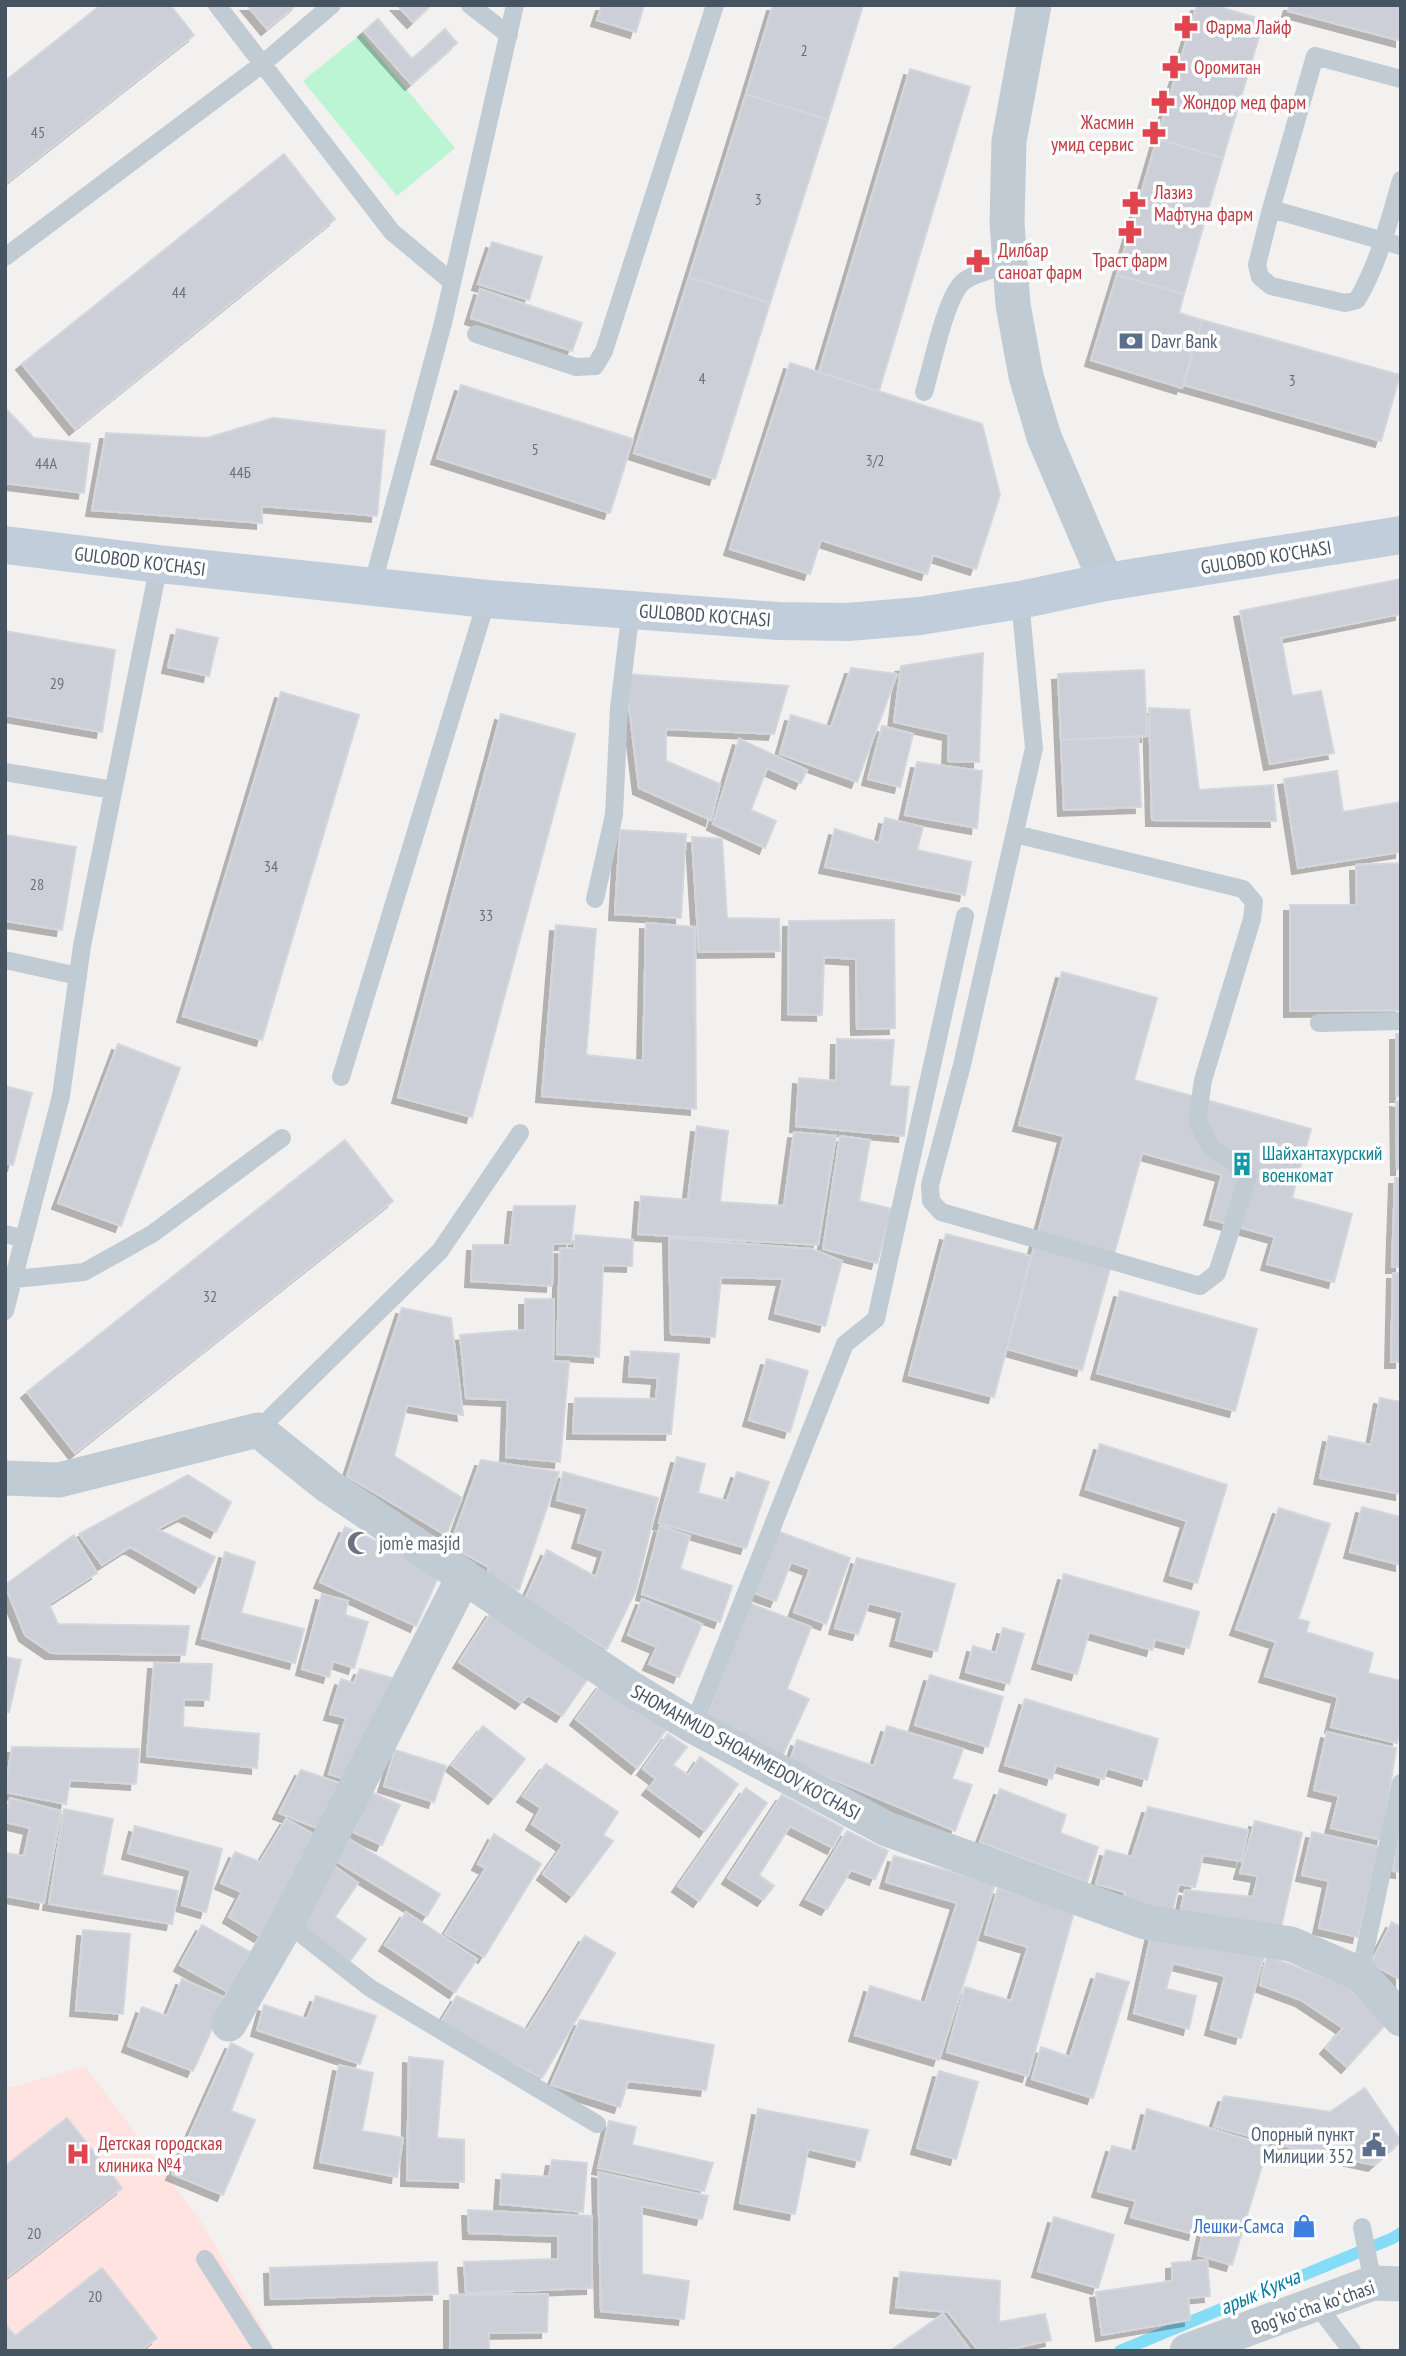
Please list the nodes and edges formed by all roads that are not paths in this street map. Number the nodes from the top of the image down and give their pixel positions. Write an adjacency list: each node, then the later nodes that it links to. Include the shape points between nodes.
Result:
1 (217, 5): 8 (lane)
2 (332, 5): 8 (lane)
3 (470, 5): 7 (lane)
4 (515, 5): 7 (lane)
5 (715, 5): 16 (lane, via 604,351 595,366 576,367)
6 (1034, 5): 14 (street, via 1009,141)
7 (509, 35): 15 (lane)
8 (261, 65): 13 (lane); 15 (lane, via 392,232)
9 (1401, 79): 11 (lane, via 1315,56)
10 (1401, 180): 12 (lane)
11 (1271, 209): 12 (lane); 12 (lane, via 1257,265 1260,277 1271,286 1345,303 1357,300)
12 (1392, 244)
13 (5, 257)
14 (1010, 265): 17 (lane, via 963,282 951,299); 21 (street, via 1024,364 1044,437)
15 (452, 282): 22 (lane)
16 (475, 334)
17 (925, 392)
18 (1401, 536): 21 (street, GULOBOD KO'CHASI)
19 (5, 545): 20 (street, GULOBOD KO'CHASI)
20 (159, 564): 22 (street, GULOBOD KO'CHASI); 27 (lane)
21 (1106, 582): 24 (street, GULOBOD KO'CHASI)
22 (372, 587): 23 (street, GULOBOD KO'CHASI)
23 (487, 599): 25 (street, GULOBOD KO'CHASI); 35 (lane)
24 (1020, 600): 25 (street, GULOBOD KO'CHASI, via 848,622); 28 (lane, via 1034,748)
25 (631, 610): 29 (lane, via 619,708 614,815)
26 (5, 772): 27 (lane)
27 (113, 790): 32 (lane)
28 (1015, 834): 28 (lane, via 930,1200 941,1212 1200,1286 1217,1273 1248,1177 1240,1165 1212,1149 1197,1121 1203,1080 1254,902 1243,889)
29 (595, 898)
30 (965, 916): 45 (lane, via 876,1319 845,1345)
31 (5, 960): 32 (lane)
32 (78, 976): 39 (lane, via 61,1096)
33 (1401, 1020): 34 (lane)
34 (1319, 1023)
35 (341, 1077)
36 (520, 1133): 42 (lane, via 440,1251)
37 (282, 1138): 40 (lane, via 152,1234 84,1272)
38 (5, 1234): 39 (lane)
39 (24, 1239): 40 (lane)
40 (15, 1279): 41 (lane)
41 (5, 1311)
42 (258, 1430): 43 (street, via 59,1480); 44 (street, SHOMAHMUD SHOAHMEDOV KO'CHASI, via 328,1486)
43 (5, 1478)
44 (464, 1576): 45 (street, SHOMAHMUD SHOAHMEDOV KO'CHASI); 47 (street)
45 (693, 1726): 48 (street, SHOMAHMUD SHOAHMEDOV KO'CHASI, via 887,1829 1145,1922 1291,1944)
46 (1401, 1783): 48 (lane)
47 (286, 1923): 50 (street); 51 (lane, via 370,1988)
48 (1360, 1974): 49 (street, SHOMAHMUD SHOAHMEDOV KO'CHASI)
49 (1401, 2019)
50 (229, 2024)
51 (597, 2124)
52 (1362, 2227): 54 (lane)
53 (205, 2259): 56 (lane)
54 (1387, 2283): 55 (street, Bogʻkoʻcha koʻchasi)
55 (1316, 2304): 57 (street, Bogʻkoʻcha koʻchasi); 58 (lane)
56 (264, 2351)
57 (1187, 2351)
58 (1352, 2351)

